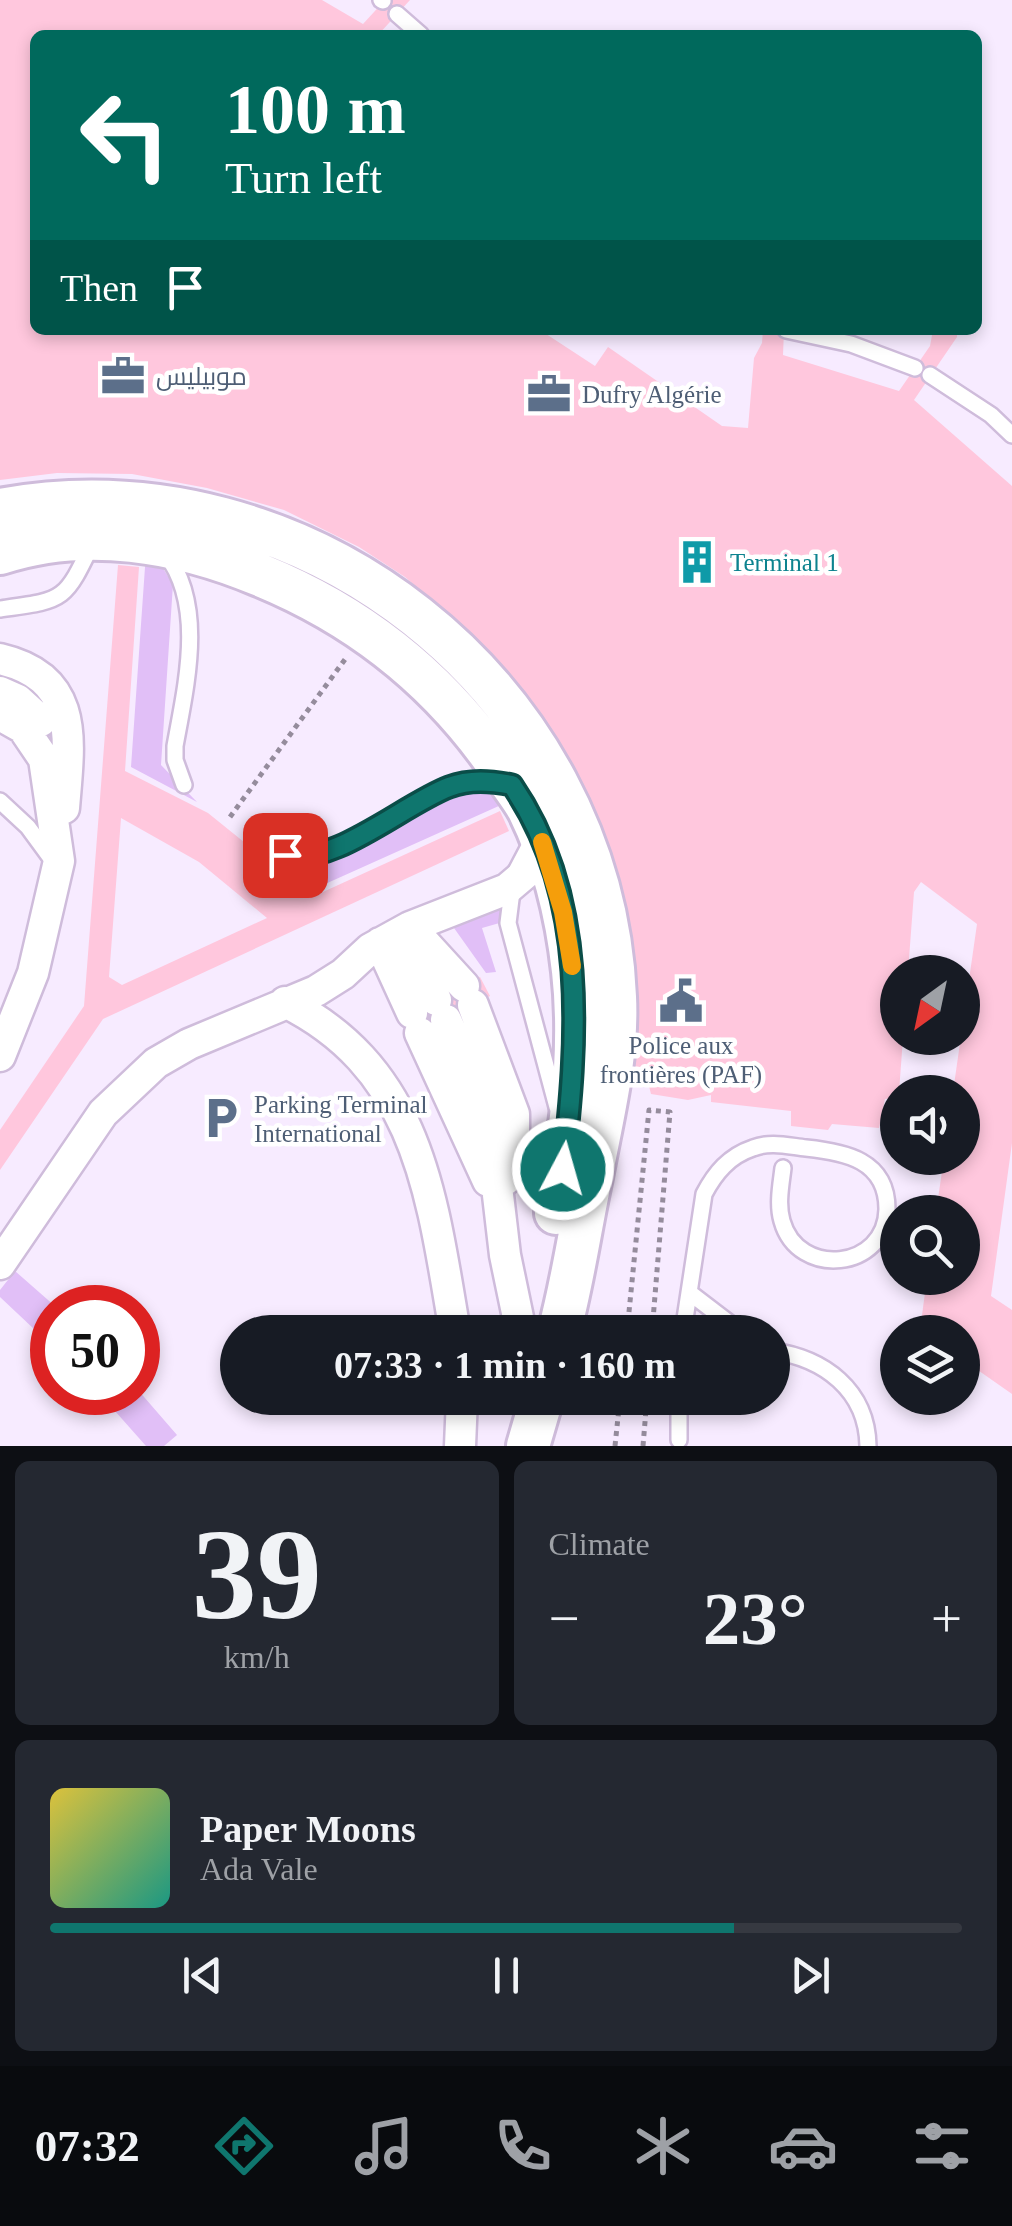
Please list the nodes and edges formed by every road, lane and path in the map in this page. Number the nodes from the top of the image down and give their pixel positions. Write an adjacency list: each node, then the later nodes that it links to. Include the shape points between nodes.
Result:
1 (398, 14): 2 (lane)
2 (416, 30)
3 (809, 335): 4 (lane, via 923,372)
4 (1012, 436)
5 (0, 510): 34 (main road, via 128,503 216,516 289,541 358,575 422,618 478,670 524,728 578,830 608,940 615,997 610,1082)
6 (94, 538): 7 (main road); 8 (main road); 9 (lane, via 65,593 46,603)
7 (158, 545): 10 (main road, via 232,563); 15 (lane, via 190,606 175,746)
8 (0, 553)
9 (0, 609)
10 (366, 630): 16 (main road, via 446,700); 18 (path)
11 (0, 659): 21 (street, via 41,678 65,712 70,732)
12 (0, 678): 21 (street, via 37,698 59,732)
13 (0, 692): 21 (street, via 31,709 49,734)
14 (0, 715): 21 (street, via 23,728 44,759)
15 (184, 785)
16 (512, 785): 19 (main road); 20 (lane, via 450,787 320,856)
17 (0, 801): 21 (lane)
18 (230, 817)
19 (542, 844): 22 (street); 27 (main road, via 573,973 576,1036)
20 (285, 855)
21 (58, 864): 26 (street, via 33,973)
22 (512, 886): 23 (street); 27 (lane, via 508,923)
23 (396, 934): 24 (street, via 330,983); 25 (street); 25 (street)
24 (285, 1002): 29 (street, via 189,1044 136,1078 88,1133); 31 (street, via 341,1035 384,1084 429,1202)
25 (442, 1009): 32 (street, via 488,1118)
26 (0, 1056)
27 (566, 1140): 33 (main road, via 542,1304)
28 (784, 1168): 30 (lane, via 781,1220 801,1251 837,1262 871,1247 887,1215 881,1181 870,1166 838,1151 757,1146 725,1164 704,1194)
29 (0, 1264)
30 (690, 1293): 37 (lane); 38 (lane)
31 (452, 1315)
32 (518, 1315)
33 (548, 1315)
34 (563, 1315)
35 (628, 1315): 36 (path, via 649,1110 670,1112)
36 (653, 1315)
37 (686, 1315)
38 (719, 1315)
39 (790, 1355): 52 (lane, via 817,1362 837,1377 863,1416)
40 (461, 1415): 47 (street)
41 (537, 1415): 48 (main road)
42 (543, 1415): 49 (main road)
43 (618, 1415): 50 (path)
44 (646, 1415): 51 (path)
45 (680, 1415): 46 (lane)
46 (679, 1440)
47 (460, 1446)
48 (528, 1446)
49 (544, 1446)
50 (615, 1446)
51 (644, 1446)
52 (868, 1446)

